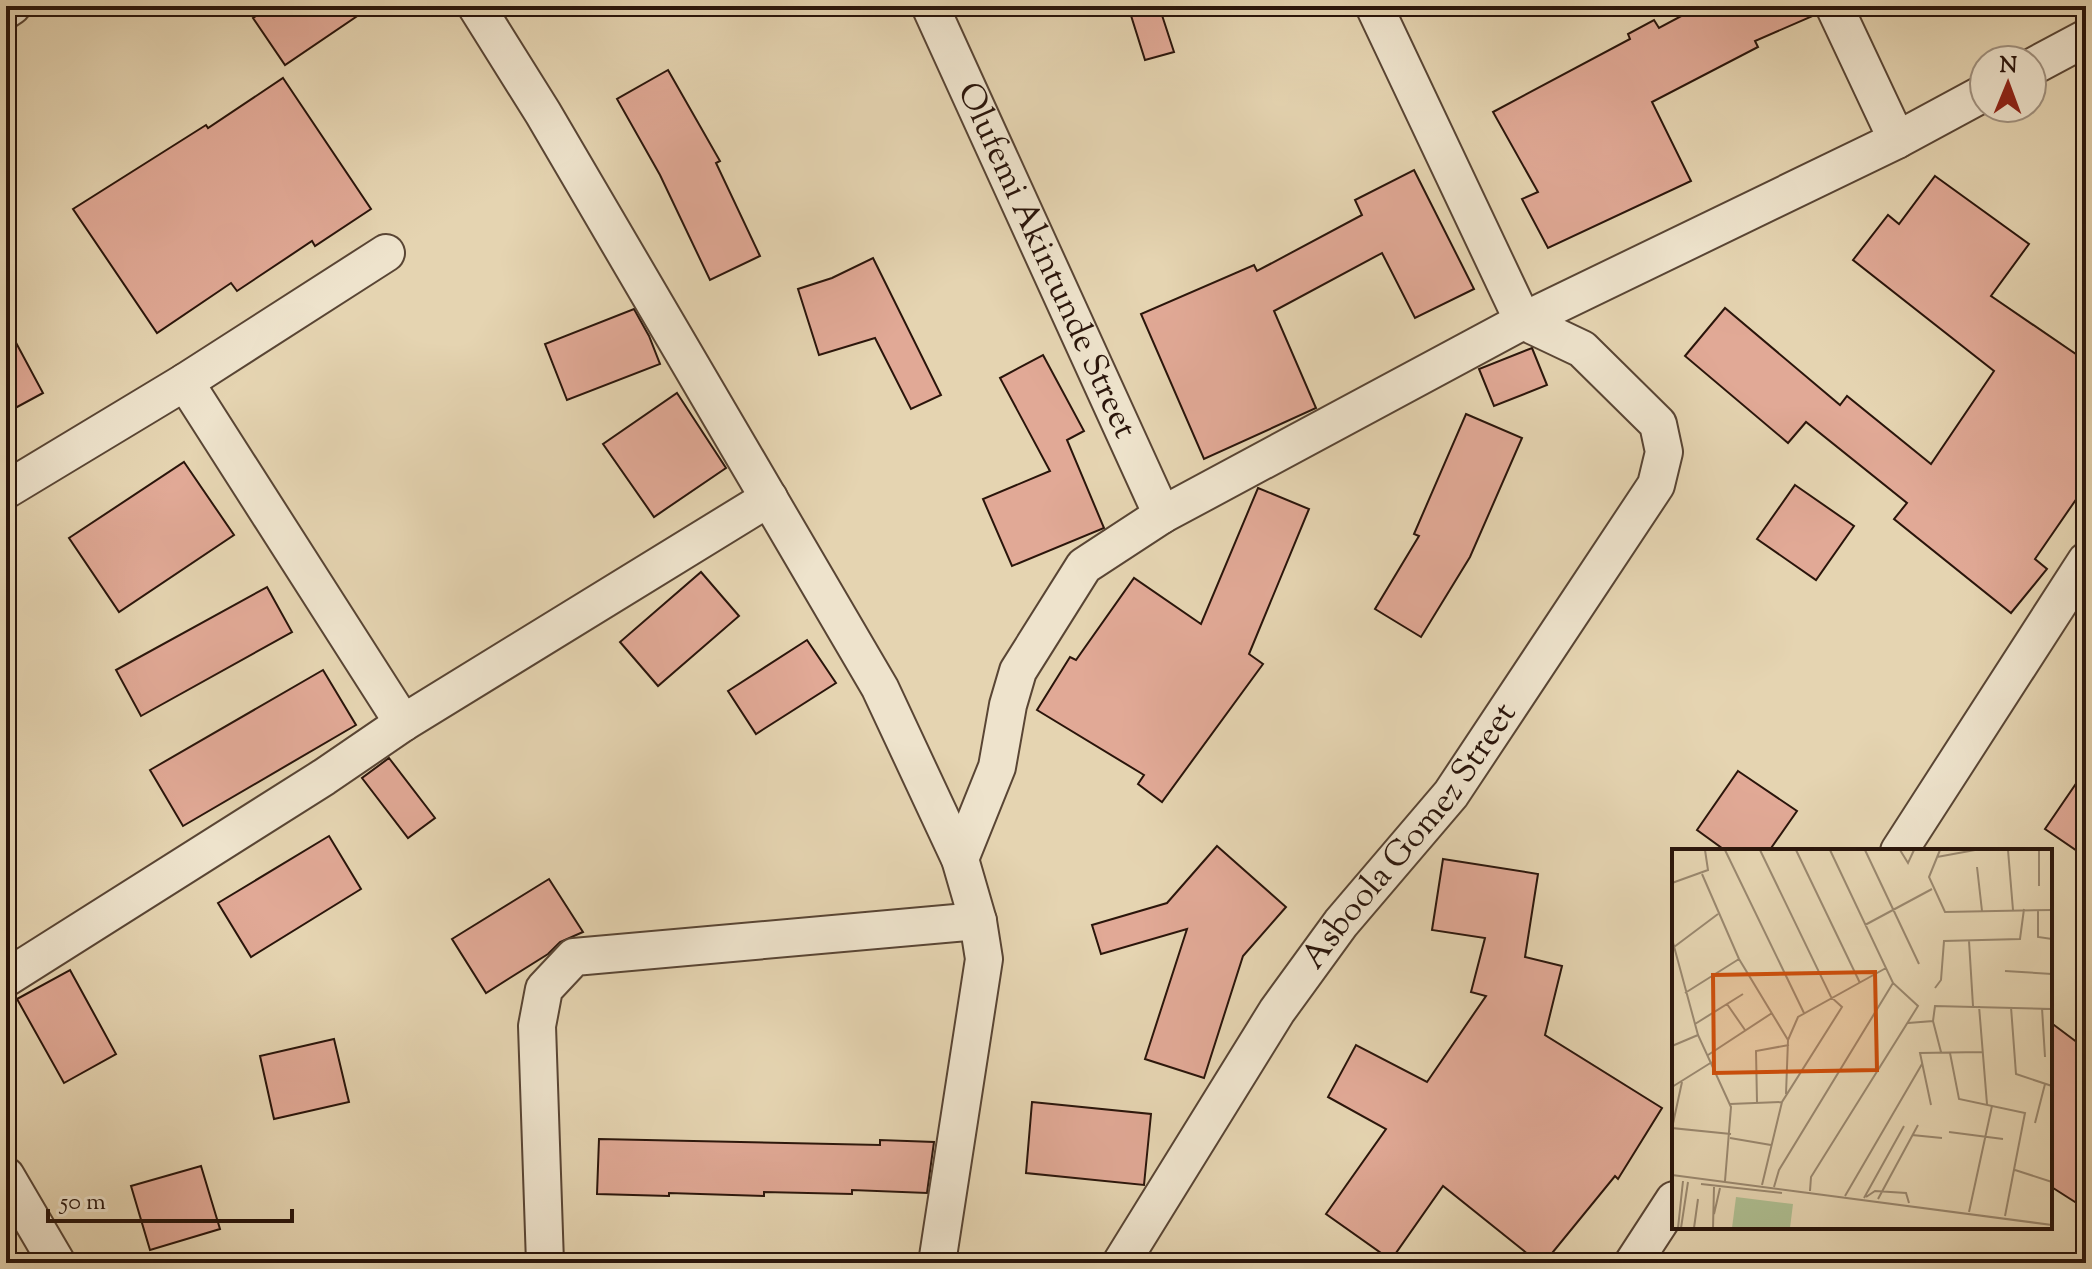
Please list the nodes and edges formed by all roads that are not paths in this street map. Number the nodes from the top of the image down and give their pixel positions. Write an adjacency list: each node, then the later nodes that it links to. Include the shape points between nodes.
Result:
1 (12, 6): 6 (street)
2 (476, 6): 15 (street)
3 (930, 6): 16 (street, Olufemi Akintunde Street)
4 (1374, 6): 12 (street)
5 (1834, 6): 10 (street)
6 (6, 10)
7 (2086, 38): 8 (street)
8 (2048, 58)
9 (1968, 102): 10 (street)
10 (1897, 140): 12 (street)
11 (386, 253): 13 (street)
12 (1523, 321): 16 (street); 28 (street, Asboola Gomez Street, via 1582,349 1658,424 1664,452 1656,485 1451,794 1341,923 1277,1011)
13 (185, 382): 14 (street); 18 (street)
14 (6, 490)
15 (769, 498): 18 (street); 20 (street, via 880,688)
16 (1162, 515): 20 (street, via 1084,566 1018,671 997,767)
17 (2086, 561): 19 (street)
18 (403, 723): 22 (street)
19 (1900, 849)
20 (960, 859): 21 (street)
21 (978, 921): 26 (street, via 574,957 544,989 537,1026); 27 (street, via 984,959)
22 (6, 978)
23 (6, 1176): 25 (street)
24 (1672, 1203): 29 (street)
25 (57, 1263)
26 (545, 1263)
27 (937, 1263)
28 (1121, 1263)
29 (1633, 1263)

